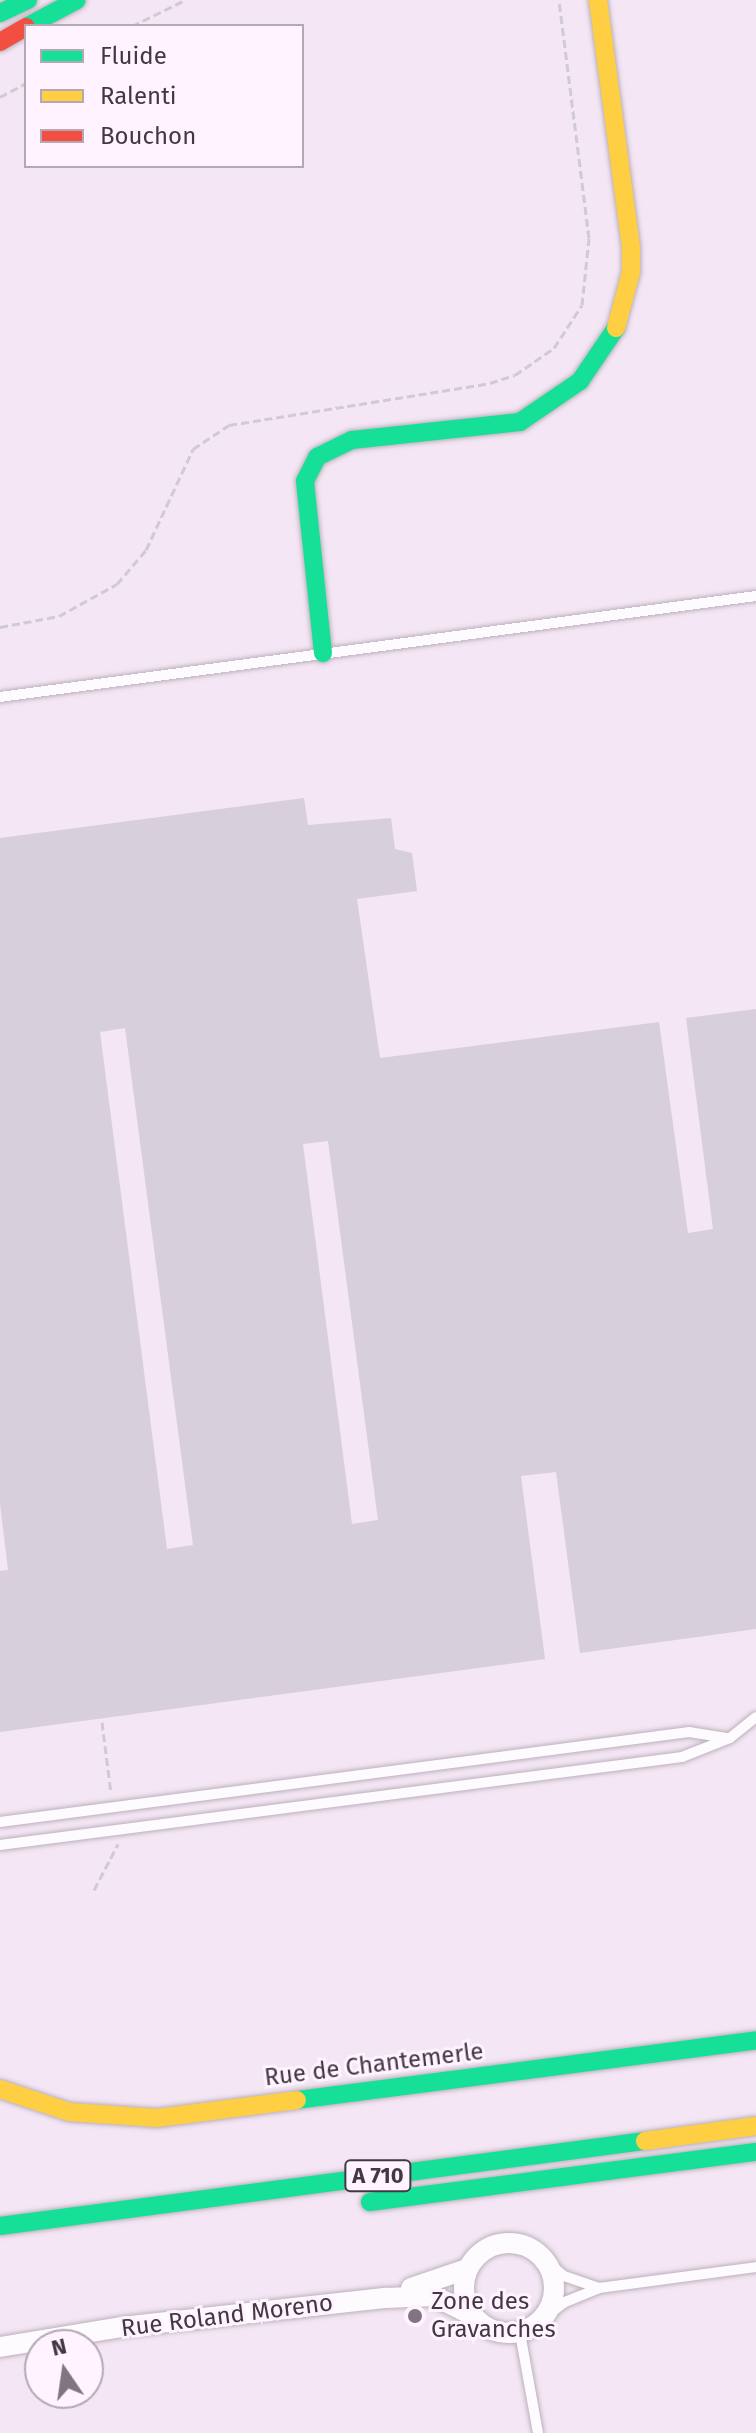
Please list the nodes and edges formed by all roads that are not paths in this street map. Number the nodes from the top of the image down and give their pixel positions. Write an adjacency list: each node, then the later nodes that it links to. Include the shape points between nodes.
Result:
1 (28, 0): 4 (main road)
2 (77, 0): 5 (main road)
3 (598, 0): 9 (main road, via 631,248 631,272 618,324 580,381 520,422 352,440 317,457 305,481)
4 (0, 13)
5 (33, 24)
6 (24, 29): 7 (main road)
7 (0, 42)
8 (756, 596): 9 (lane)
9 (323, 653): 10 (lane)
10 (0, 697)
11 (756, 1717): 12 (lane)
12 (730, 1738): 13 (lane, via 689,1732); 14 (lane, via 682,1757)
13 (0, 1822)
14 (0, 1845)
15 (756, 2040): 16 (main road, Rue de Chantemerle, via 157,2118 69,2112)
16 (0, 2089)
17 (756, 2126): 20 (main road, A 710)
18 (756, 2152): 19 (main road, A 710)
19 (350, 2205)
20 (0, 2226)
21 (543, 2258): 23 (street, via 521,2244 496,2244); 24 (lane, via 564,2276); 27 (street, via 554,2296)
22 (756, 2267): 24 (lane)
23 (467, 2269): 25 (street, via 432,2285); 26 (street, via 463,2292)
24 (599, 2288): 27 (lane, via 565,2302)
25 (359, 2300): 26 (street, via 434,2296); 29 (street, Rue Roland Moreno)
26 (472, 2315): 28 (street, via 495,2332)
27 (541, 2320): 28 (street)
28 (520, 2333): 30 (lane)
29 (0, 2347)
30 (538, 2433)

